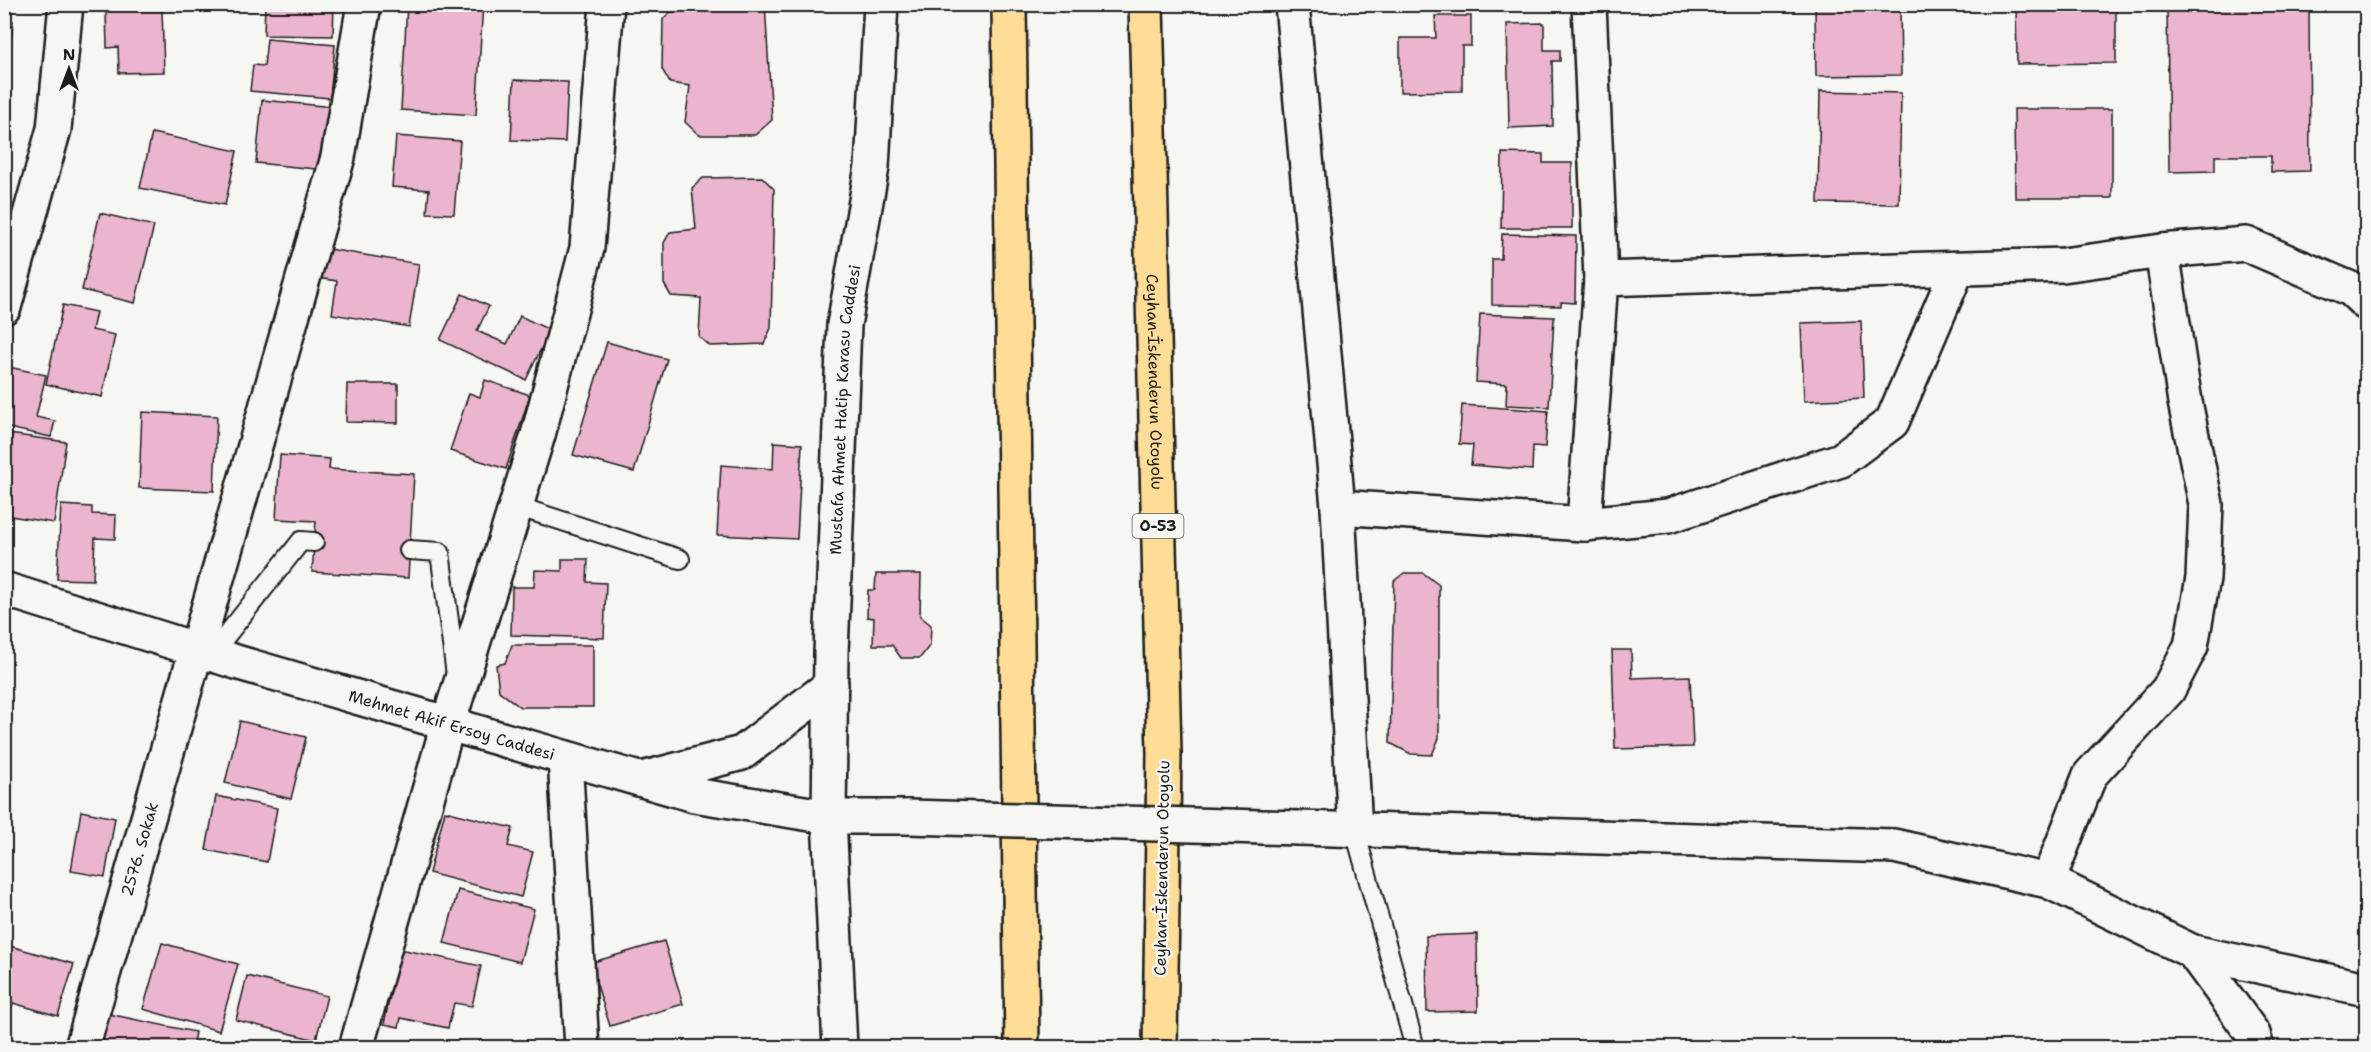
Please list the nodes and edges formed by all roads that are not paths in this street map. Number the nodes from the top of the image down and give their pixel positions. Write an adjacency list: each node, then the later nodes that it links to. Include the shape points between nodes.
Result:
1 (66, 4): 13 (street, via 54,129)
2 (364, 4): 21 (street, 2576. Sokak, via 338,157)
3 (608, 4): 14 (street, via 587,248)
4 (881, 4): 22 (street, Mustafa Ahmet Hatip Karasu Caddesi, via 872,167 844,325)
5 (1009, 4): 36 (highway)
6 (1146, 4): 37 (highway, Ceyhan-İskenderun Otoyolu / O-53, via 1164,753)
7 (1292, 4): 15 (street)
8 (1589, 4): 11 (street)
9 (2162, 251): 10 (street, via 2062,265); 12 (street, via 2246,244 2351,289); 29 (street, via 2185,402 2206,504 2203,578 2191,646 2168,690 2090,775)
10 (1957, 270): 11 (street); 16 (street, via 1892,422 1841,460 1668,516)
11 (1601, 279): 16 (street)
12 (2367, 303)
13 (4, 307)
14 (516, 506): 19 (lane); 23 (street)
15 (1338, 507): 16 (street); 28 (street)
16 (1584, 524)
17 (314, 542): 21 (lane, via 300,541)
18 (409, 550): 23 (lane, via 440,552)
19 (680, 559)
20 (4, 590): 21 (street, Mehmet Akif Ersoy Caddesi)
21 (204, 653): 24 (street, Mehmet Akif Ersoy Caddesi); 32 (street, 2576. Sokak)
22 (831, 685): 26 (street, via 742,753); 27 (street, Mustafa Ahmet Hatip Karasu Caddesi)
23 (459, 692): 24 (street)
24 (448, 724): 25 (street, Mehmet Akif Ersoy Caddesi); 33 (street)
25 (565, 758): 26 (street, Mehmet Akif Ersoy Caddesi); 34 (street)
26 (641, 780): 27 (street, Mehmet Akif Ersoy Caddesi, via 694,795)
27 (830, 817): 28 (street, Mehmet Akif Ersoy Caddesi, bridge); 35 (street, Mustafa Ahmet Hatip Karasu Caddesi)
28 (1355, 831): 29 (street, Mehmet Akif Ersoy Caddesi, via 1894,846); 38 (lane)
29 (2048, 881): 30 (street, Mehmet Akif Ersoy Caddesi)
30 (2193, 952): 31 (street); 39 (street, via 2253,1034)
31 (2367, 989)
32 (82, 1047)
33 (356, 1047)
34 (582, 1047)
35 (840, 1047)
36 (1022, 1047)
37 (1160, 1047)
38 (1415, 1047)
39 (2257, 1047)

